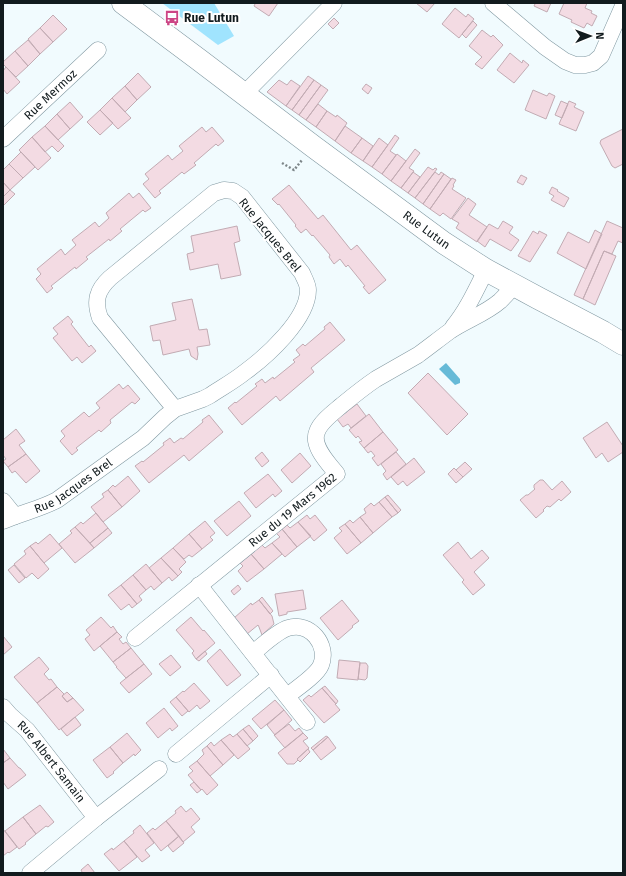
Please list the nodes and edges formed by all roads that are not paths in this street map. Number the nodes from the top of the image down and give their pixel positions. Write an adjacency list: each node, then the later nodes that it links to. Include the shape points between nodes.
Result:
1 (123, 3): 6 (main road, Rue Lutun)
2 (334, 3): 6 (street)
3 (493, 3): 4 (street, via 545,47 575,65 593,63 601,56)
4 (623, 6)
5 (98, 50): 7 (street, Rue Mermoz)
6 (244, 94): 8 (main road, Rue Lutun, via 444,243)
7 (3, 139)
8 (486, 270): 9 (main road, Rue Lutun); 10 (street, Rue du 19 Mars 1962, via 462,317)
9 (514, 285): 10 (street, Rue du 19 Mars 1962, via 488,310); 11 (main road, Rue Lutun)
10 (451, 330): 15 (street, Rue du 19 Mars 1962, via 434,344 350,398 322,424 317,432 318,448 337,474)
11 (623, 344)
12 (175, 409): 12 (street, Rue Jacques Brel, via 209,396 247,371 291,328 307,299 308,289 302,273 242,196 233,191 214,193 110,278 104,284 97,300 100,318); 14 (street, Rue Jacques Brel, via 143,438 58,500)
13 (3, 501): 14 (street)
14 (9, 519)
15 (199, 586): 16 (street, Rue du 19 Mars 1962); 17 (street)
16 (135, 638)
17 (253, 653): 18 (street); 19 (street, via 279,632 289,628 300,627 315,635 321,643 321,666 315,674)
18 (271, 676): 19 (street); 22 (street)
19 (287, 696): 21 (street)
20 (3, 707): 24 (street, Rue Albert Samain, via 27,730)
21 (307, 722)
22 (176, 754)
23 (159, 769): 24 (street)
24 (96, 818): 25 (street)
25 (30, 873)

